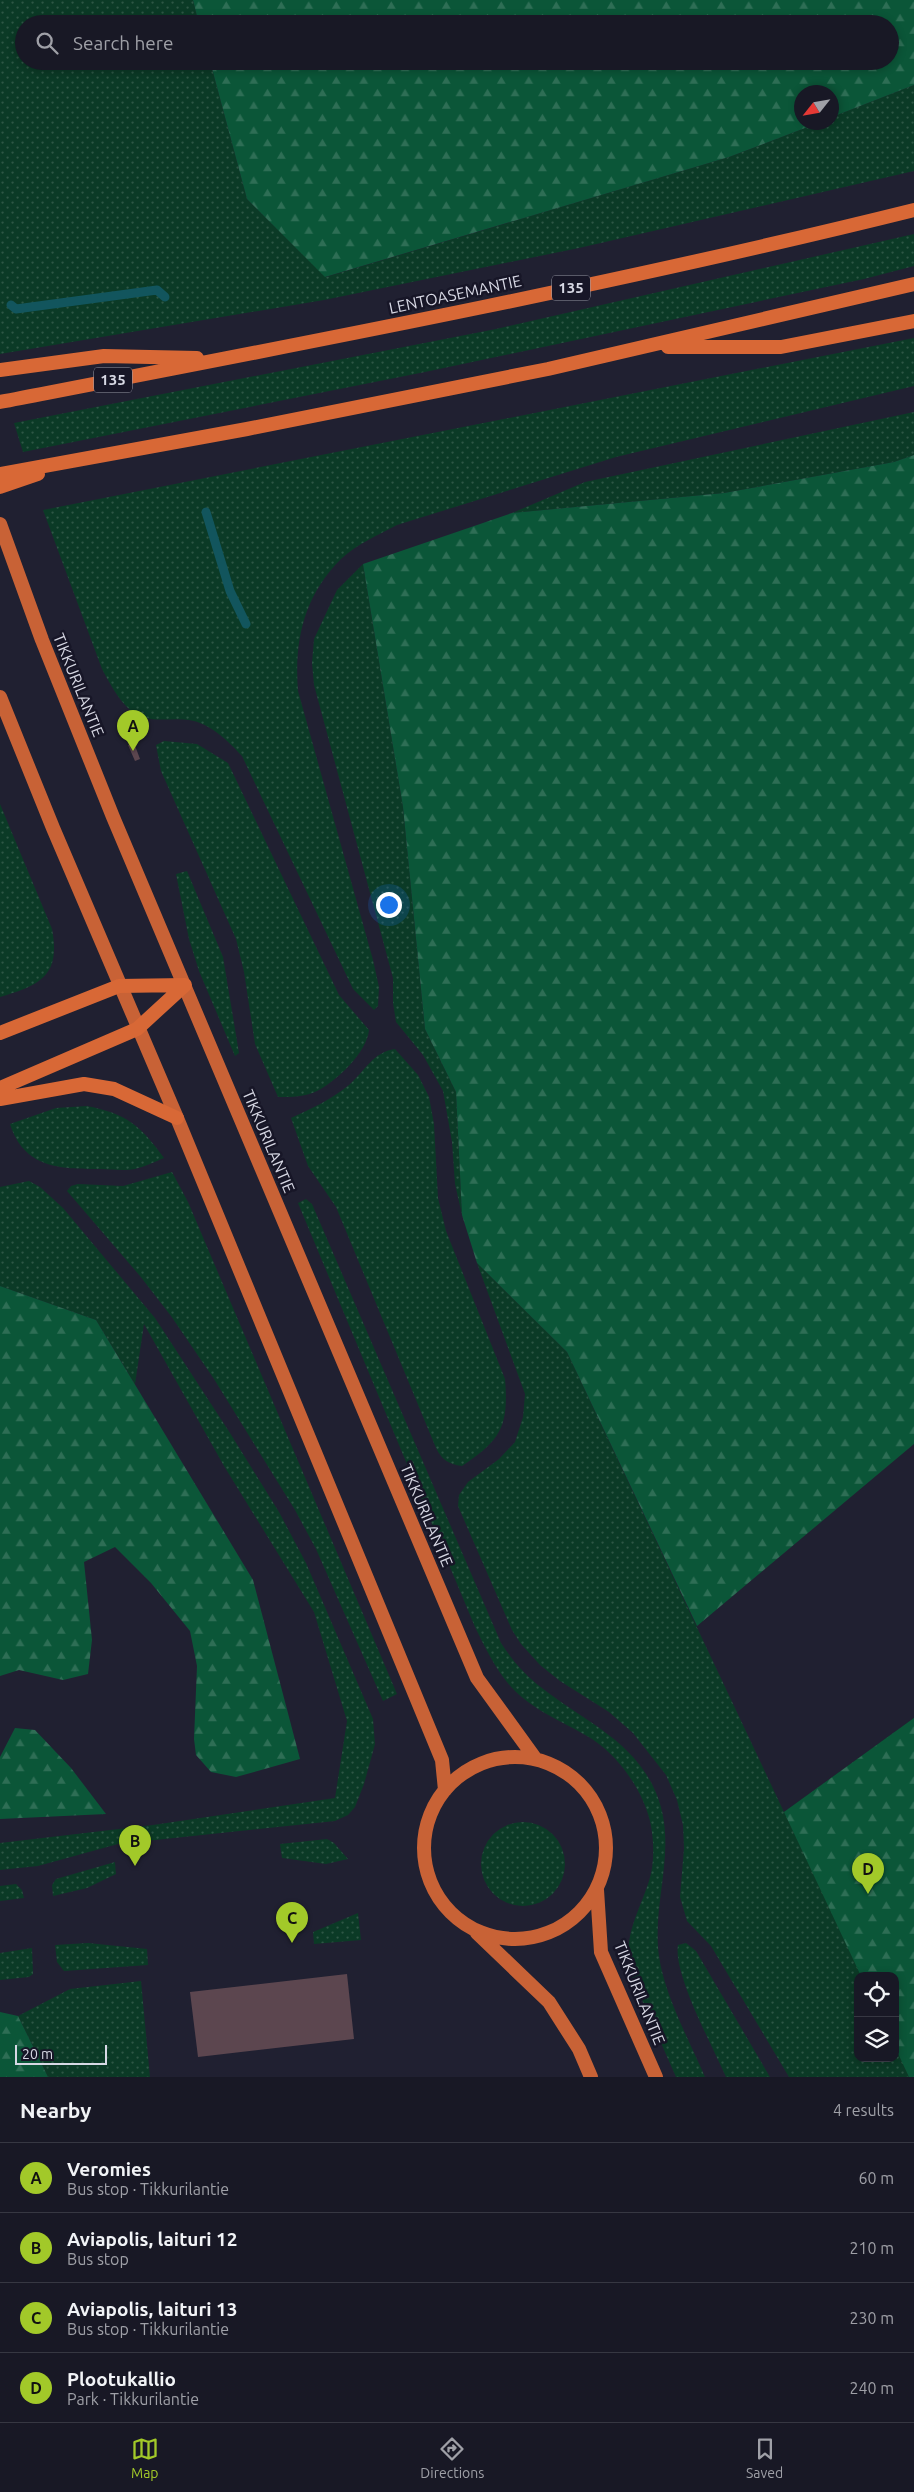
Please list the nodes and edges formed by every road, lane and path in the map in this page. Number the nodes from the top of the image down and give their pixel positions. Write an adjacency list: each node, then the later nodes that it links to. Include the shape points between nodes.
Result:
1 (914, 210): 5 (highway, LENTOASEMANTIE / 135, via 609,280)
2 (914, 284): 4 (highway)
3 (914, 321): 4 (highway, via 781,347)
4 (645, 348): 8 (highway)
5 (226, 359): 6 (highway, via 104,356); 7 (highway, LENTOASEMANTIE / 135)
6 (0, 370)
7 (0, 402)
8 (81, 459): 9 (highway); 10 (highway)
9 (0, 474)
10 (0, 487)
11 (0, 524): 13 (main road, TIKKURILANTIE, via 42,640 113,817)
12 (0, 697): 14 (main road)
13 (185, 985): 14 (highway); 15 (highway); 20 (main road, TIKKURILANTIE, via 477,1678)
14 (119, 986): 15 (main road); 16 (highway)
15 (137, 1030): 17 (highway); 19 (main road)
16 (0, 1033)
17 (0, 1088)
18 (0, 1099): 19 (highway, via 84,1084 114,1089)
19 (177, 1118): 21 (main road, via 442,1760)
20 (535, 1758): 21 (main road, via 509,1756 474,1766); 22 (main road, via 571,1775 593,1798 605,1828 607,1860)
21 (445, 1790): 23 (main road, via 430,1816 425,1840 426,1863 430,1880 443,1903)
22 (597, 1890): 23 (main road, via 579,1915 540,1936 508,1940); 25 (main road, TIKKURILANTIE, via 601,1952)
23 (476, 1932): 24 (main road, via 549,2002 579,2049)
24 (591, 2077)
25 (656, 2077)

